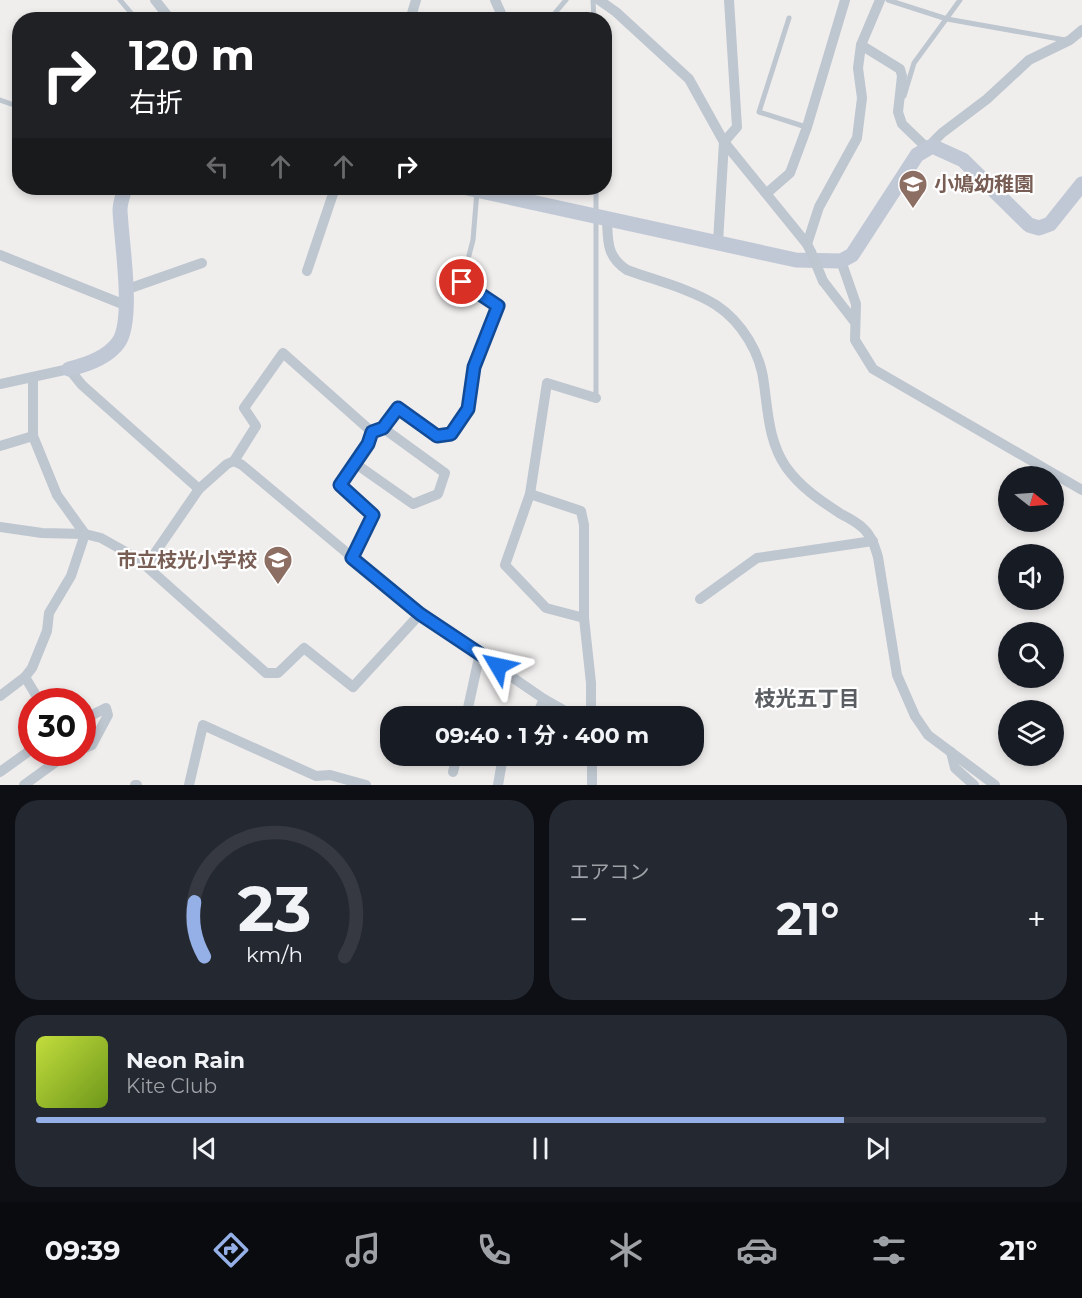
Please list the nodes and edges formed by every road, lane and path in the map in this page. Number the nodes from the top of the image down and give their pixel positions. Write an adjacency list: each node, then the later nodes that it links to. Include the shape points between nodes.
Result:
1 (120, 0): 11 (lane)
2 (155, 0): 12 (street)
3 (566, 0): 13 (lane)
4 (598, 0): 14 (street)
5 (618, 0): 14 (street)
6 (729, 0): 22 (street, via 737,127)
7 (845, 0): 21 (street)
8 (880, 0): 19 (street)
9 (888, 0): 16 (lane)
10 (960, 0): 16 (lane)
11 (130, 12)
12 (165, 12)
13 (556, 12)
14 (616, 12): 22 (street, via 689,79)
15 (789, 18): 21 (lane, via 759,112)
16 (947, 19): 18 (lane); 20 (lane, via 914,63)
17 (1082, 30): 18 (street)
18 (1070, 40): 23 (street, via 1029,60)
19 (861, 45): 20 (street, via 900,69); 33 (street, via 858,68 862,98 857,138 819,207)
20 (899, 116): 23 (street, via 902,124)
21 (807, 127): 25 (street, via 789,173)
22 (724, 142): 25 (street); 32 (street)
23 (930, 147): 24 (street, via 963,160 1029,225 1039,228 1050,224); 35 (street, via 917,155 852,255)
24 (1082, 184)
25 (766, 193): 33 (street)
26 (123, 195): 38 (street)
27 (333, 195): 37 (street)
28 (473, 195): 39 (lane, via 473,240 462,282)
29 (516, 195): 31 (street)
30 (597, 195): 31 (lane)
31 (601, 218): 32 (street); 44 (lane); 56 (street, via 617,263 716,305 742,330 763,375 770,431 786,467 810,494 863,528)
32 (718, 242): 35 (street, via 796,260)
33 (809, 248): 40 (street, bridge, via 823,281)
34 (0, 255): 38 (street)
35 (841, 261): 40 (street, via 856,304)
36 (202, 263): 38 (street)
37 (307, 271)
38 (125, 297): 41 (street, via 125,326 119,342 86,365)
39 (498, 306): 45 (street, via 474,367 468,409 451,434 437,436 398,408)
40 (854, 321): 52 (street, via 855,340 873,369)
41 (69, 369): 42 (street); 51 (street)
42 (33, 377): 43 (street); 47 (street)
43 (0, 384)
44 (596, 398): 53 (street, via 547,383)
45 (383, 428): 46 (street); 50 (street, via 445,473 438,494 413,504)
46 (372, 432): 49 (street, via 282,353 244,408 256,426); 50 (street)
47 (33, 436): 48 (street); 55 (street, via 57,495)
48 (0, 446)
49 (234, 461): 51 (street); 57 (street)
50 (356, 464): 57 (street, via 340,485 373,515)
51 (199, 489): 58 (street)
52 (1082, 490)
53 (530, 494): 61 (street, via 581,511); 61 (street, via 505,565 546,608)
54 (0, 527): 55 (street)
55 (85, 534): 58 (street, via 101,538); 63 (street)
56 (873, 542): 59 (street, via 757,558); 73 (street, via 897,675 928,735)
57 (352, 558): 60 (street)
58 (146, 566): 60 (street, via 266,673 278,673 304,648 353,687)
59 (700, 598)
60 (420, 614): 62 (street)
61 (584, 618): 70 (street)
62 (480, 653): 66 (street); 67 (street)
63 (25, 677): 64 (street); 65 (street)
64 (32, 688)
65 (0, 696)
66 (544, 699): 68 (street); 69 (street)
67 (468, 706)
68 (541, 706)
69 (556, 706)
70 (591, 706)
71 (96, 713): 72 (street, via 106,708 108,715)
72 (96, 737)
73 (951, 752): 86 (street, via 955,768); 87 (street)
74 (18, 759): 80 (street)
75 (47, 766): 81 (street)
76 (454, 766): 79 (street)
77 (501, 766): 84 (street)
78 (592, 766): 85 (street)
79 (453, 771)
80 (0, 772)
81 (24, 785)
82 (189, 785): 83 (street, via 203,725 316,776 330,775)
83 (366, 785)
84 (498, 785)
85 (592, 785)
86 (974, 785)
87 (996, 785)

